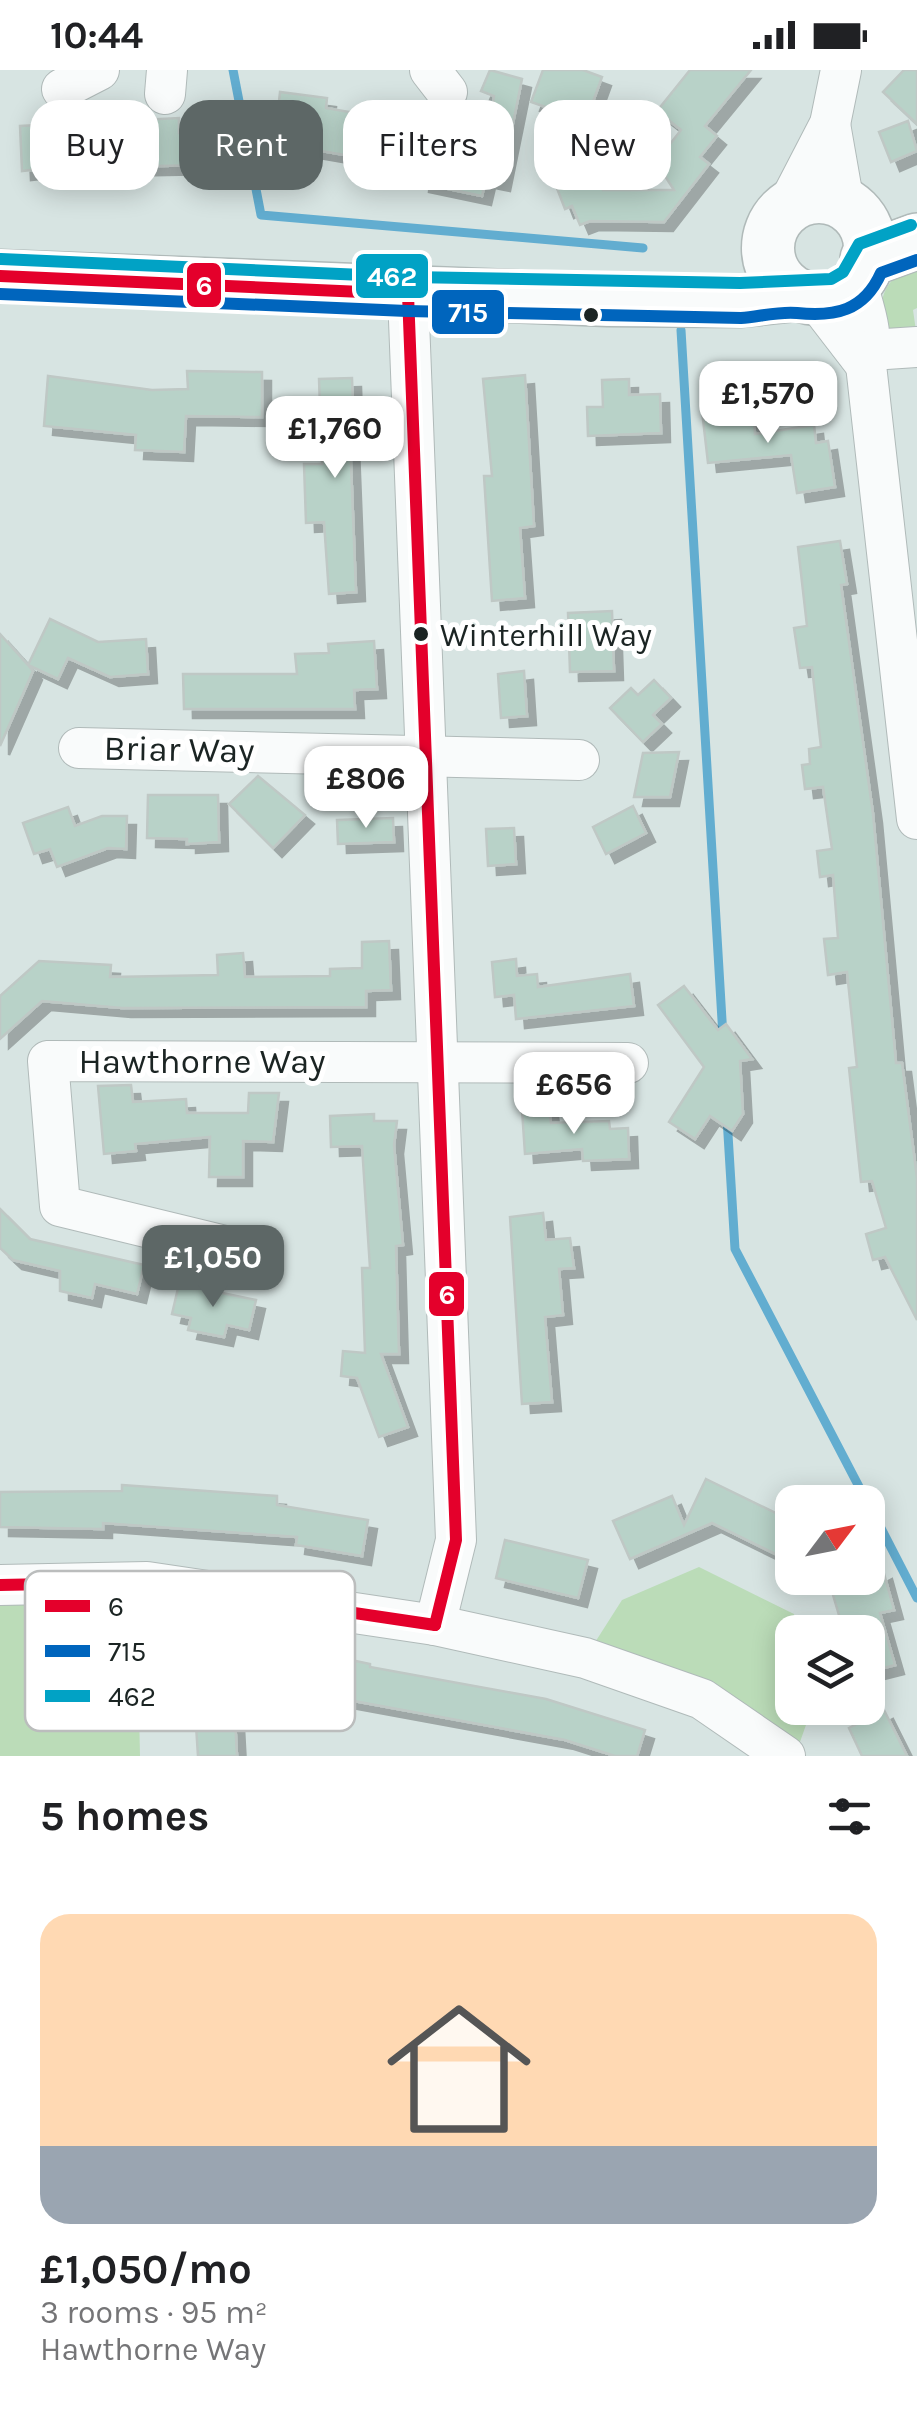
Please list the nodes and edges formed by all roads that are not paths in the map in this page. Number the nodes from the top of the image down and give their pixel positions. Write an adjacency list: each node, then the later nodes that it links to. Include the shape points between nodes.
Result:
1 (99, 70): 3 (street)
2 (841, 70): 4 (street)
3 (62, 89)
4 (830, 124): 5 (street); 6 (street)
5 (844, 204): 6 (main road, via 820,195 804,198); 8 (main road, via 865,228)
6 (777, 227): 8 (main road, via 780,282); 10 (main road)
7 (0, 276): 9 (main road)
8 (851, 276): 10 (main road, via 741,301); 12 (street, via 868,322)
9 (408, 294): 10 (main road); 14 (street)
10 (686, 299)
11 (917, 347): 12 (street)
12 (868, 358): 16 (street)
13 (79, 748): 14 (street, Briar Way)
14 (425, 754): 15 (street, Briar Way); 17 (street)
15 (579, 760)
16 (917, 819)
17 (437, 1060): 18 (street, Hawthorne Way); 19 (street, Hawthorne Way, via 48,1061 60,1206); 23 (street, via 456,1540)
18 (628, 1063)
19 (241, 1250)
20 (25, 1584): 21 (street)
21 (0, 1585)
22 (355, 1613): 23 (street)
23 (436, 1625): 24 (street, via 585,1658 702,1699)
24 (785, 1756)

